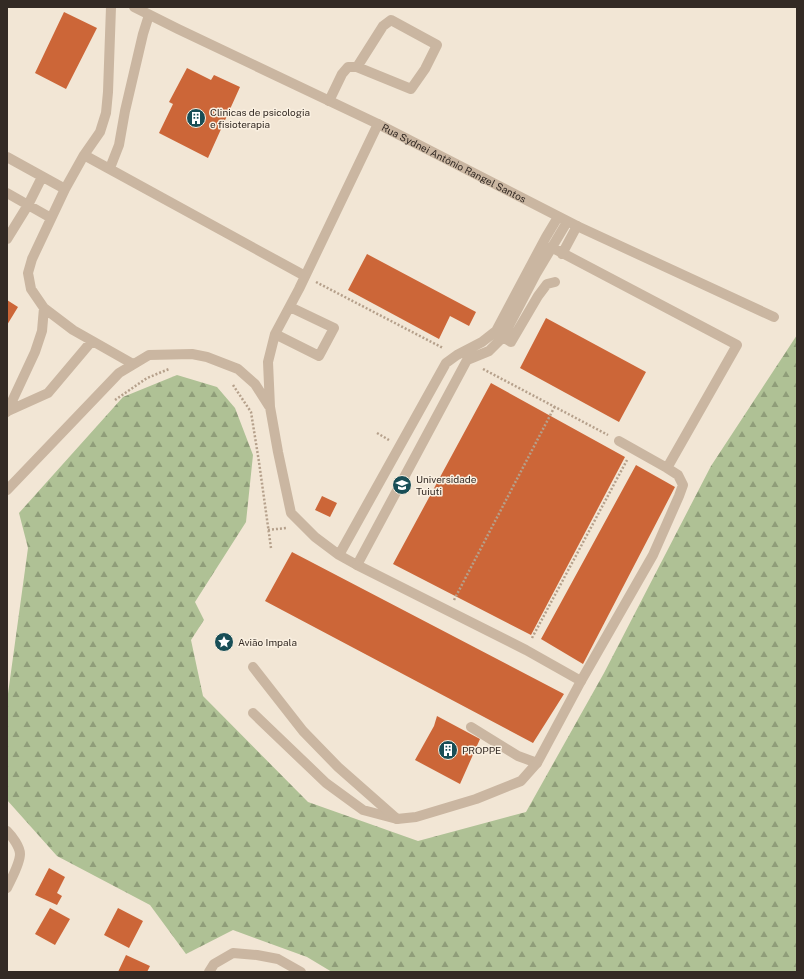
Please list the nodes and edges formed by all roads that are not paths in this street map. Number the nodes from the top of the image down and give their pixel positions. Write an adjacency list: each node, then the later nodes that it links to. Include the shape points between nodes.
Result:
1 (111, 7): 7 (street, via 106,113 100,132)
2 (134, 7): 3 (street, Rua Sydnei Antônio Rangel Santos)
3 (149, 15): 5 (street, Rua Sydnei Antônio Rangel Santos); 9 (street, via 125,111 120,145)
4 (357, 67): 4 (street, via 411,89 437,45 391,20 383,26); 5 (street, via 348,67 342,74)
5 (329, 101): 6 (street, Rua Sydnei Antônio Rangel Santos)
6 (378, 124): 15 (street, Rua Sydnei Antônio Rangel Santos); 19 (street)
7 (84, 155): 9 (street); 11 (street)
8 (7, 157): 10 (street)
9 (110, 168): 19 (street)
10 (42, 177): 11 (street); 13 (street)
11 (65, 189): 14 (street)
12 (7, 193): 13 (street)
13 (28, 205): 14 (street); 16 (street)
14 (51, 218): 22 (street, via 28,273 30,289)
15 (567, 222): 17 (street); 18 (street); 23 (street, Rua Sydnei Antônio Rangel Santos); 33 (street, via 546,237 496,331 446,363)
16 (7, 239)
17 (551, 247): 18 (street); 25 (street)
18 (562, 254): 31 (street, via 737,345)
19 (305, 276): 21 (street)
20 (555, 282): 25 (street, via 547,284 538,296 511,342)
21 (290, 307): 24 (street); 24 (street, via 334,328 319,356)
22 (44, 308): 26 (street); 29 (street, via 42,331 35,352)
23 (774, 317)
24 (275, 334): 28 (street, via 268,362)
25 (503, 337): 34 (street, via 489,351 467,360)
26 (91, 342): 27 (street); 29 (street, via 48,393)
27 (133, 364): 28 (street, via 148,355 192,354 207,357 238,369 255,384); 32 (street, via 119,373)
28 (270, 407): 33 (street, via 291,513 315,538)
29 (7, 412)
30 (619, 441): 31 (street)
31 (667, 468): 36 (street, via 678,475 683,485 679,496 653,555)
32 (7, 490)
33 (339, 555): 34 (street)
34 (357, 565): 36 (street, via 526,650)
35 (252, 667): 40 (street, via 303,731 338,767)
36 (581, 681): 39 (street)
37 (253, 713): 40 (street, via 326,783 362,810)
38 (471, 727): 39 (street, via 518,756)
39 (537, 763): 40 (street, via 521,781 476,799 416,817)
40 (397, 819)
41 (10, 834): 42 (street, via 20,854)
42 (7, 888)
43 (209, 972): 44 (street, via 214,964 233,953 278,959)
44 (301, 972)

